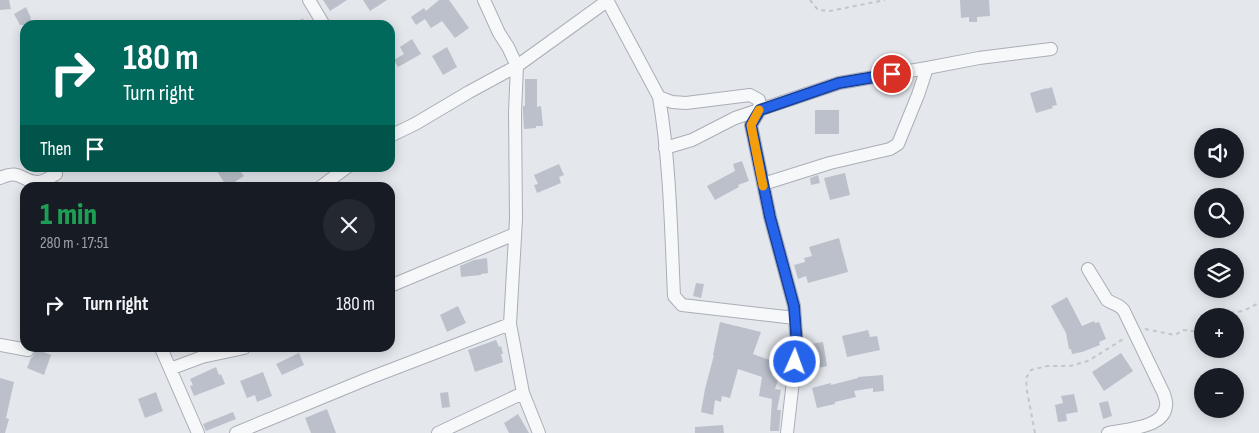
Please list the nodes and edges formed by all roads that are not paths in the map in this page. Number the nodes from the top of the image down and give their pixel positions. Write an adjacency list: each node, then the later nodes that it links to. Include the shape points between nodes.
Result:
1 (309, 0): 4 (street)
2 (484, 0): 6 (street)
3 (607, 0): 6 (street); 8 (street)
4 (321, 20)
5 (1051, 49): 7 (street)
6 (517, 66): 10 (street); 17 (street)
7 (927, 68): 9 (street, via 839,83); 16 (street, via 898,144 890,149)
8 (659, 97): 9 (street, via 686,103 750,95 759,100); 11 (street)
9 (760, 110): 11 (street, via 735,118 692,140); 16 (street, via 751,125)
10 (395, 134)
11 (665, 148): 20 (street, via 674,296 682,305)
12 (341, 172): 15 (street)
13 (56, 174): 14 (street, via 38,182 15,174)
14 (0, 178)
15 (327, 182)
16 (763, 184): 20 (street)
17 (515, 234): 19 (street); 21 (street)
18 (1088, 269): 33 (street, via 1107,300 1122,306 1167,404 1160,419 1148,425)
19 (395, 284)
20 (795, 318): 32 (street, via 797,346)
21 (510, 324): 27 (street); 29 (street)
22 (0, 345): 23 (street)
23 (20, 349)
24 (163, 352): 26 (street)
25 (225, 352): 26 (street)
26 (170, 368): 28 (street)
27 (523, 394): 30 (street); 31 (street)
28 (198, 433)
29 (236, 433)
30 (438, 433)
31 (539, 433)
32 (788, 433)
33 (1108, 433)

